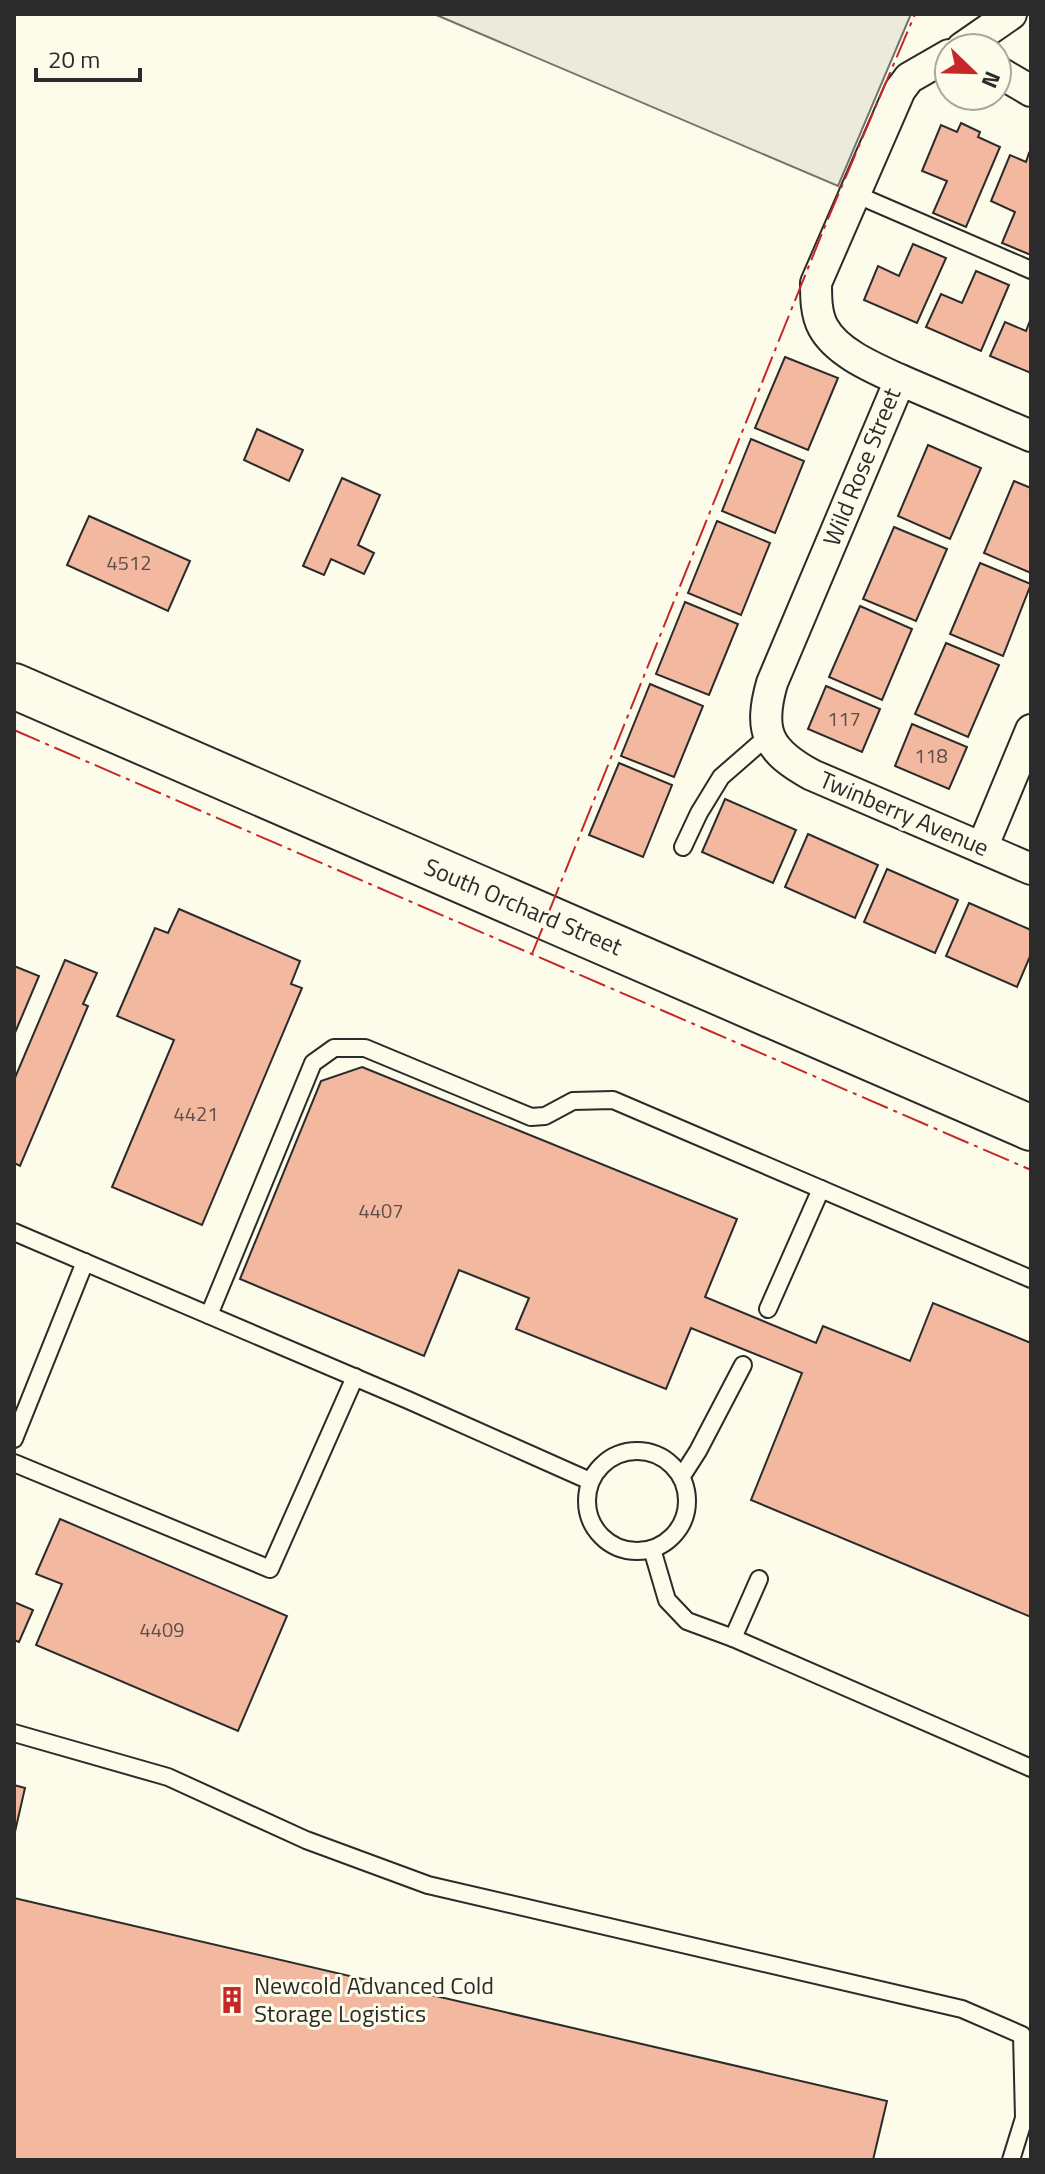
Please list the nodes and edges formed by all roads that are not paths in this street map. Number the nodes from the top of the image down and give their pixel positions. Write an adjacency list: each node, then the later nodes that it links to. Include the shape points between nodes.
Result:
1 (1011, 14): 2 (street)
2 (988, 32)
3 (933, 64): 6 (street, Wild Rose Street, via 900,90)
4 (1013, 80): 5 (street)
5 (1031, 91)
6 (855, 194): 7 (lane); 8 (street, Wild Rose Street, via 816,283 818,313 822,326 840,345)
7 (1031, 270)
8 (900, 380): 9 (street); 12 (street, Wild Rose Street, via 772,683 765,725)
9 (1031, 436)
10 (14, 686): 16 (main road, South Orchard Street)
11 (1031, 730): 14 (street)
12 (775, 745): 13 (lane, via 721,777); 14 (street, Twinberry Avenue, via 812,775)
13 (683, 847)
14 (982, 848): 15 (street, Twinberry Avenue)
15 (1031, 869)
16 (1031, 1128)
17 (821, 1189): 20 (lane); 21 (lane); 22 (lane, via 613,1100 573,1101 545,1116 531,1117 365,1048 334,1048 313,1063)
18 (14, 1232): 19 (lane)
19 (85, 1262): 22 (lane); 25 (lane)
20 (1031, 1279)
21 (768, 1309)
22 (209, 1315): 24 (lane)
23 (743, 1365): 27 (lane)
24 (355, 1377): 26 (lane, via 270,1569); 28 (lane)
25 (14, 1439)
26 (14, 1463)
27 (682, 1476): 28 (lane, via 658,1454 643,1450 611,1457); 29 (lane, via 687,1490 685,1520 677,1533)
28 (590, 1481): 29 (lane, via 587,1509 599,1535 623,1550)
29 (652, 1549): 31 (lane, via 667,1600 687,1621)
30 (759, 1579): 31 (lane)
31 (733, 1638): 33 (lane)
32 (14, 1733): 34 (lane, via 168,1777 306,1840 428,1885 962,2009 1022,2035 1024,2118)
33 (1031, 1768)
34 (1011, 2160)

